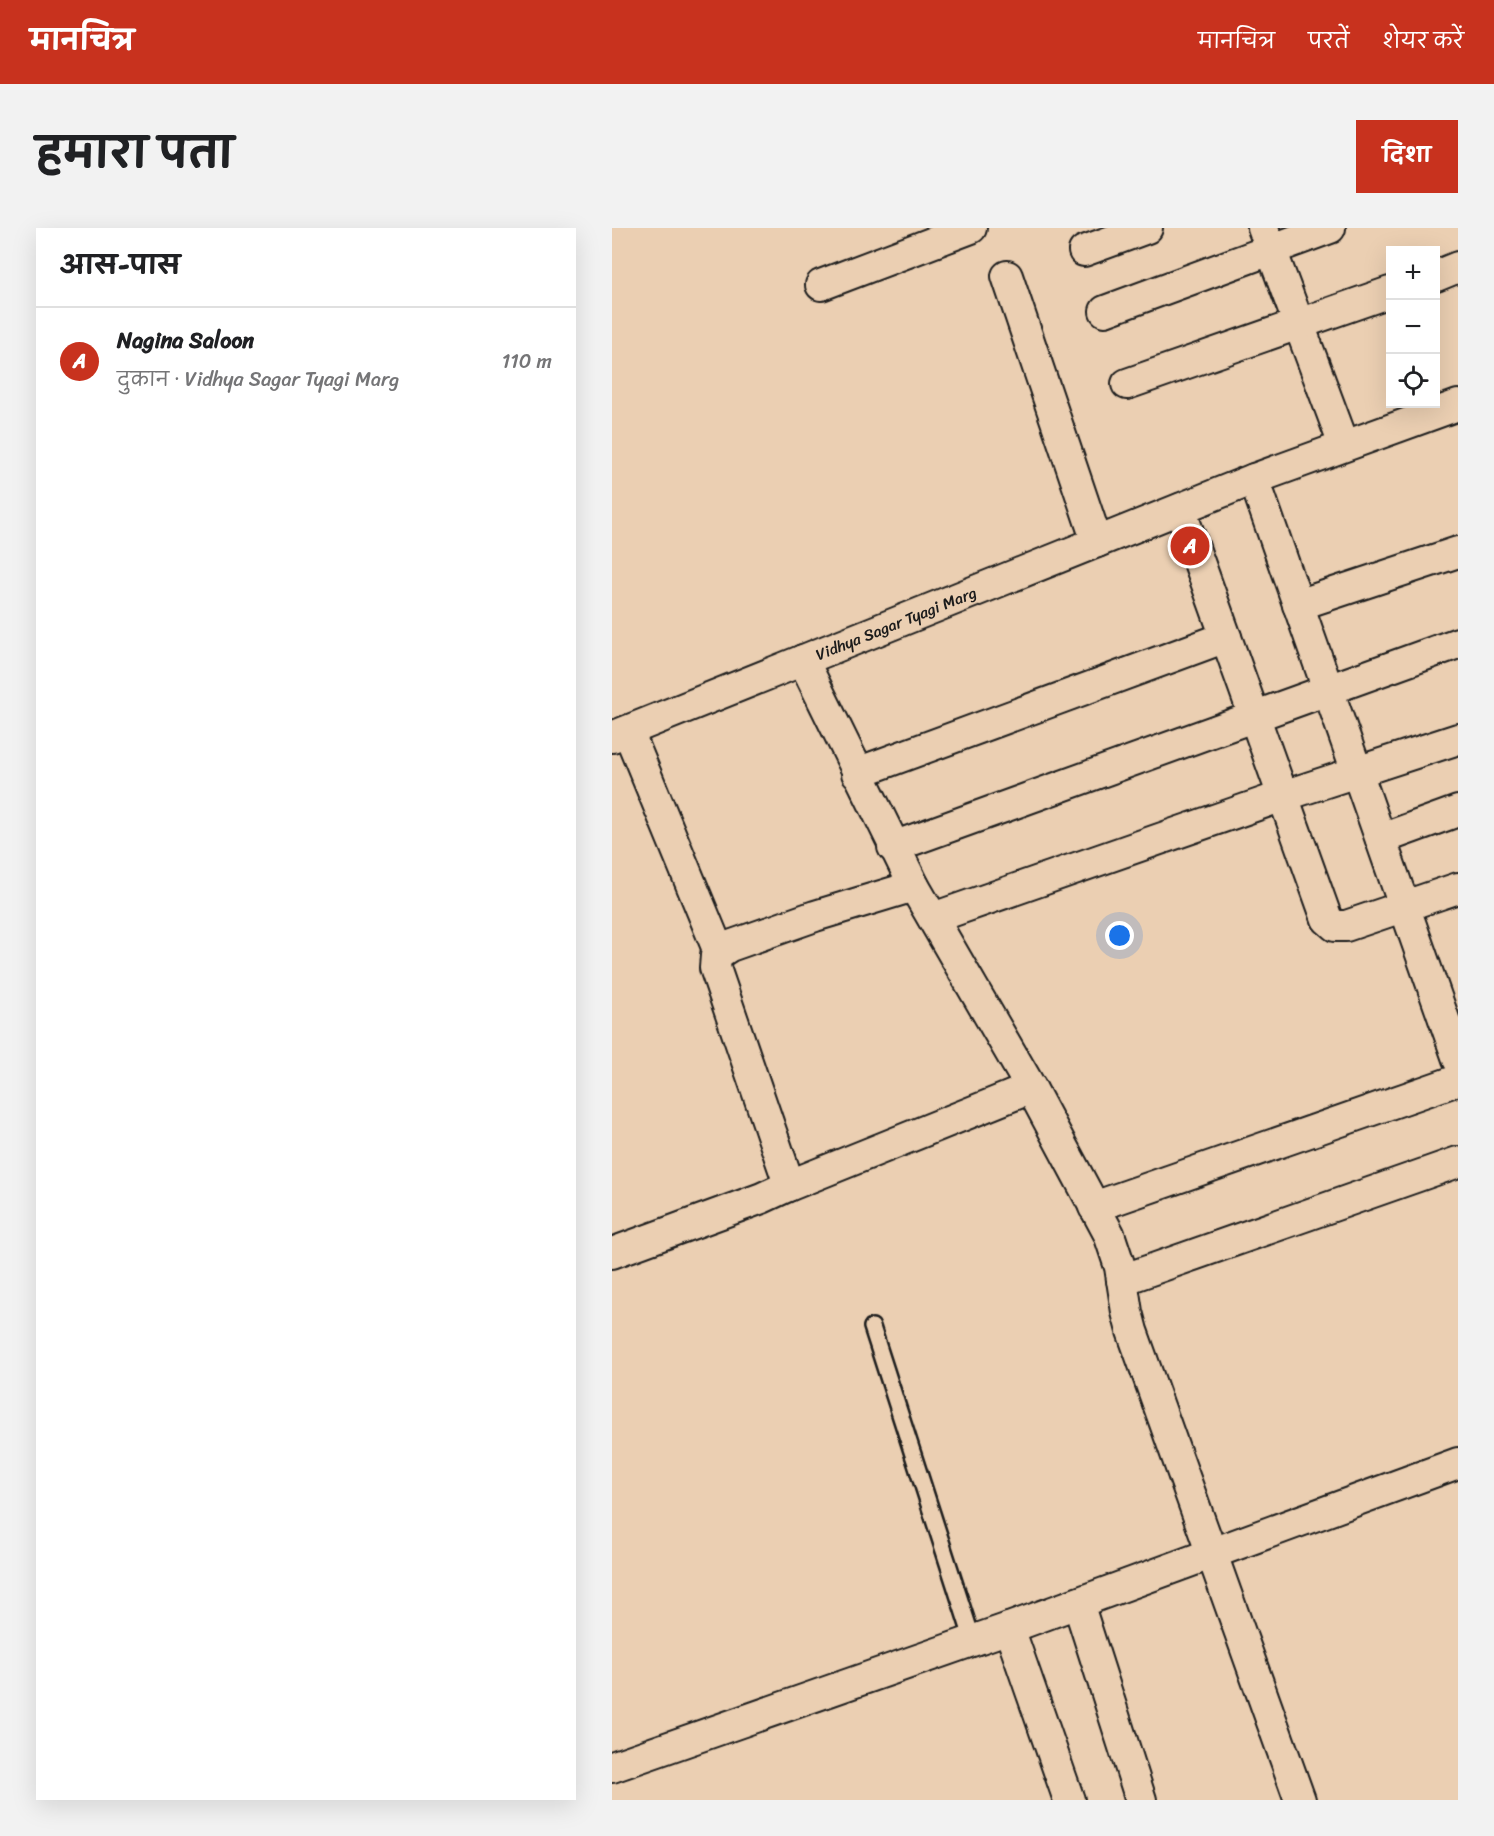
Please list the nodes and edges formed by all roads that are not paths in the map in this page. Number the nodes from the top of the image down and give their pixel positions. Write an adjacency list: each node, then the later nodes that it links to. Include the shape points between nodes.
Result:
1 (972, 228): 9 (street)
2 (1147, 228): 5 (street)
3 (1330, 228): 4 (street)
4 (1267, 239): 11 (street); 12 (street)
5 (1084, 251)
6 (1458, 267): 7 (street)
7 (1440, 274)
8 (1007, 276): 18 (street)
9 (821, 285)
10 (1386, 293): 12 (street)
11 (1105, 311)
12 (1299, 325): 13 (street); 15 (street)
13 (1127, 384)
14 (1458, 405): 15 (street, Vidhya Sagar Tyagi Marg)
15 (1344, 445): 16 (street, Vidhya Sagar Tyagi Marg)
16 (1254, 479): 17 (street, Vidhya Sagar Tyagi Marg); 20 (street)
17 (1180, 509): 18 (street, Vidhya Sagar Tyagi Marg); 21 (street)
18 (1097, 542): 23 (street, Vidhya Sagar Tyagi Marg)
19 (1458, 552): 20 (street)
20 (1298, 605): 24 (street)
21 (1226, 638): 25 (street); 28 (street)
22 (1458, 643): 24 (street)
23 (803, 660): 26 (street, Vidhya Sagar Tyagi Marg); 28 (street)
24 (1328, 690): 25 (street); 29 (street)
25 (1254, 716): 30 (street); 33 (street)
26 (620, 734): 38 (street)
27 (1458, 739): 29 (street)
28 (857, 773): 33 (street)
29 (1358, 773): 30 (street); 32 (street)
30 (1283, 796): 36 (street, via 1327,919 1335,926 1346,926); 37 (street)
31 (1458, 811): 32 (street)
32 (1381, 839): 36 (street)
33 (893, 846): 34 (street)
34 (914, 886): 37 (street); 38 (street, via 815,916)
35 (1458, 888): 36 (street)
36 (1404, 906): 39 (street)
37 (933, 918): 42 (street)
38 (719, 952): 44 (street, via 715,968)
39 (1448, 998): 40 (street)
40 (1458, 1059)
41 (1458, 1080): 45 (street)
42 (1031, 1088): 44 (street); 45 (street)
43 (1458, 1162): 47 (street)
44 (788, 1186): 46 (street)
45 (1094, 1207): 47 (street, via 1109,1234)
46 (612, 1253)
47 (1122, 1280): 50 (street, via 1132,1331)
48 (872, 1327): 53 (lane)
49 (1458, 1463): 50 (street)
50 (1212, 1554): 51 (street); 57 (street)
51 (1078, 1603): 52 (street); 56 (street)
52 (1009, 1628): 53 (street); 55 (street)
53 (973, 1641): 54 (street)
54 (612, 1767)
55 (1069, 1800)
56 (1141, 1800)
57 (1300, 1800)

